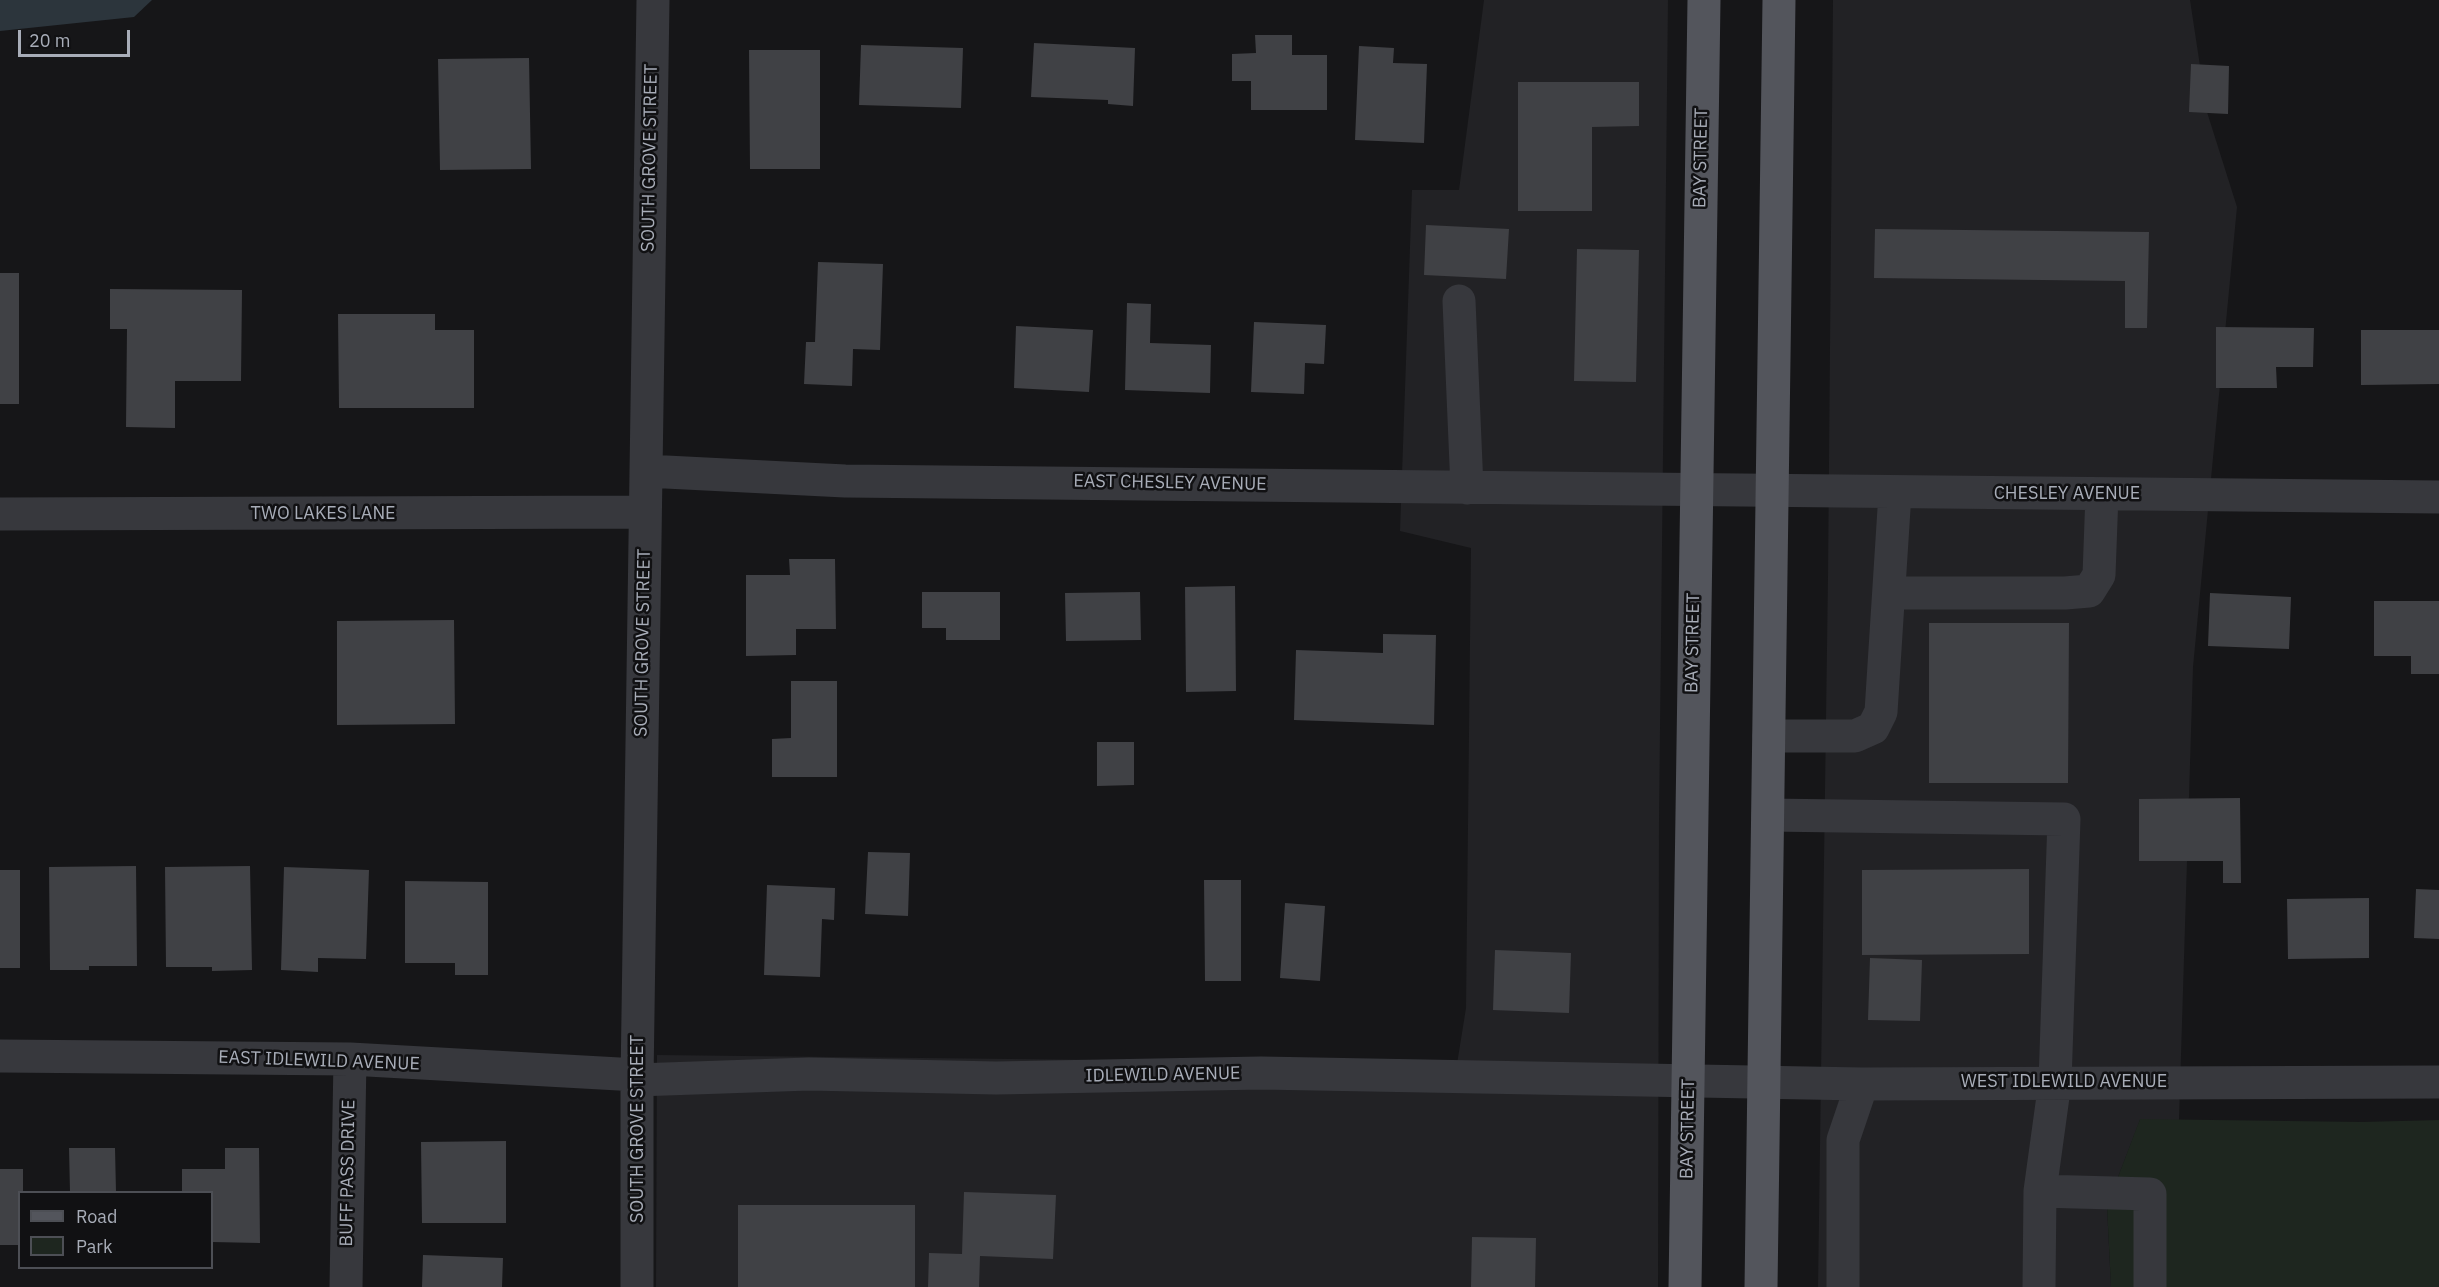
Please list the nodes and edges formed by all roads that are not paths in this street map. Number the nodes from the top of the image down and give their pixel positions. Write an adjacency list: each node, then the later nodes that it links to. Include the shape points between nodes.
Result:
1 (652, 0): 5 (street, SOUTH GROVE STREET)
2 (1704, 0): 7 (main road, BAY STREET)
3 (1779, 0): 8 (main road)
4 (1459, 301): 6 (street)
5 (646, 471): 6 (street, EAST CHESLEY AVENUE, via 845,481); 12 (street, SOUTH GROVE STREET)
6 (1467, 488): 7 (street, EAST CHESLEY AVENUE)
7 (1695, 491): 8 (street, CHESLEY AVENUE); 20 (main road, BAY STREET)
8 (1773, 492): 9 (street, CHESLEY AVENUE); 15 (main road)
9 (1895, 492): 10 (street, CHESLEY AVENUE); 14 (street)
10 (2102, 494): 11 (street, CHESLEY AVENUE); 14 (street, via 2099,575 2089,591)
11 (2439, 497)
12 (645, 512): 13 (street, TWO LAKES LANE); 19 (street, SOUTH GROVE STREET)
13 (0, 514)
14 (1889, 593): 15 (street, via 1881,712 1874,728 1855,736)
15 (1769, 736): 16 (main road)
16 (1768, 815): 21 (main road); 22 (street, via 2064,819)
17 (0, 1056): 18 (street, EAST IDLEWILD AVENUE)
18 (350, 1059): 19 (street, EAST IDLEWILD AVENUE); 26 (street, BUFF PASS DRIVE)
19 (637, 1078): 20 (street, IDLEWILD AVENUE, via 1261,1074); 27 (street, SOUTH GROVE STREET)
20 (1688, 1082): 21 (street, WEST IDLEWILD AVENUE); 28 (main road, BAY STREET)
21 (1764, 1082): 24 (street, WEST IDLEWILD AVENUE); 29 (main road)
22 (2055, 1082): 23 (street, WEST IDLEWILD AVENUE); 24 (street, WEST IDLEWILD AVENUE); 25 (street)
23 (2439, 1082)
24 (1862, 1084): 30 (street, via 1843,1140)
25 (2040, 1191): 31 (street); 32 (street, via 2150,1194)
26 (346, 1287)
27 (637, 1287)
28 (1685, 1287)
29 (1761, 1287)
30 (1843, 1287)
31 (2039, 1287)
32 (2150, 1287)

